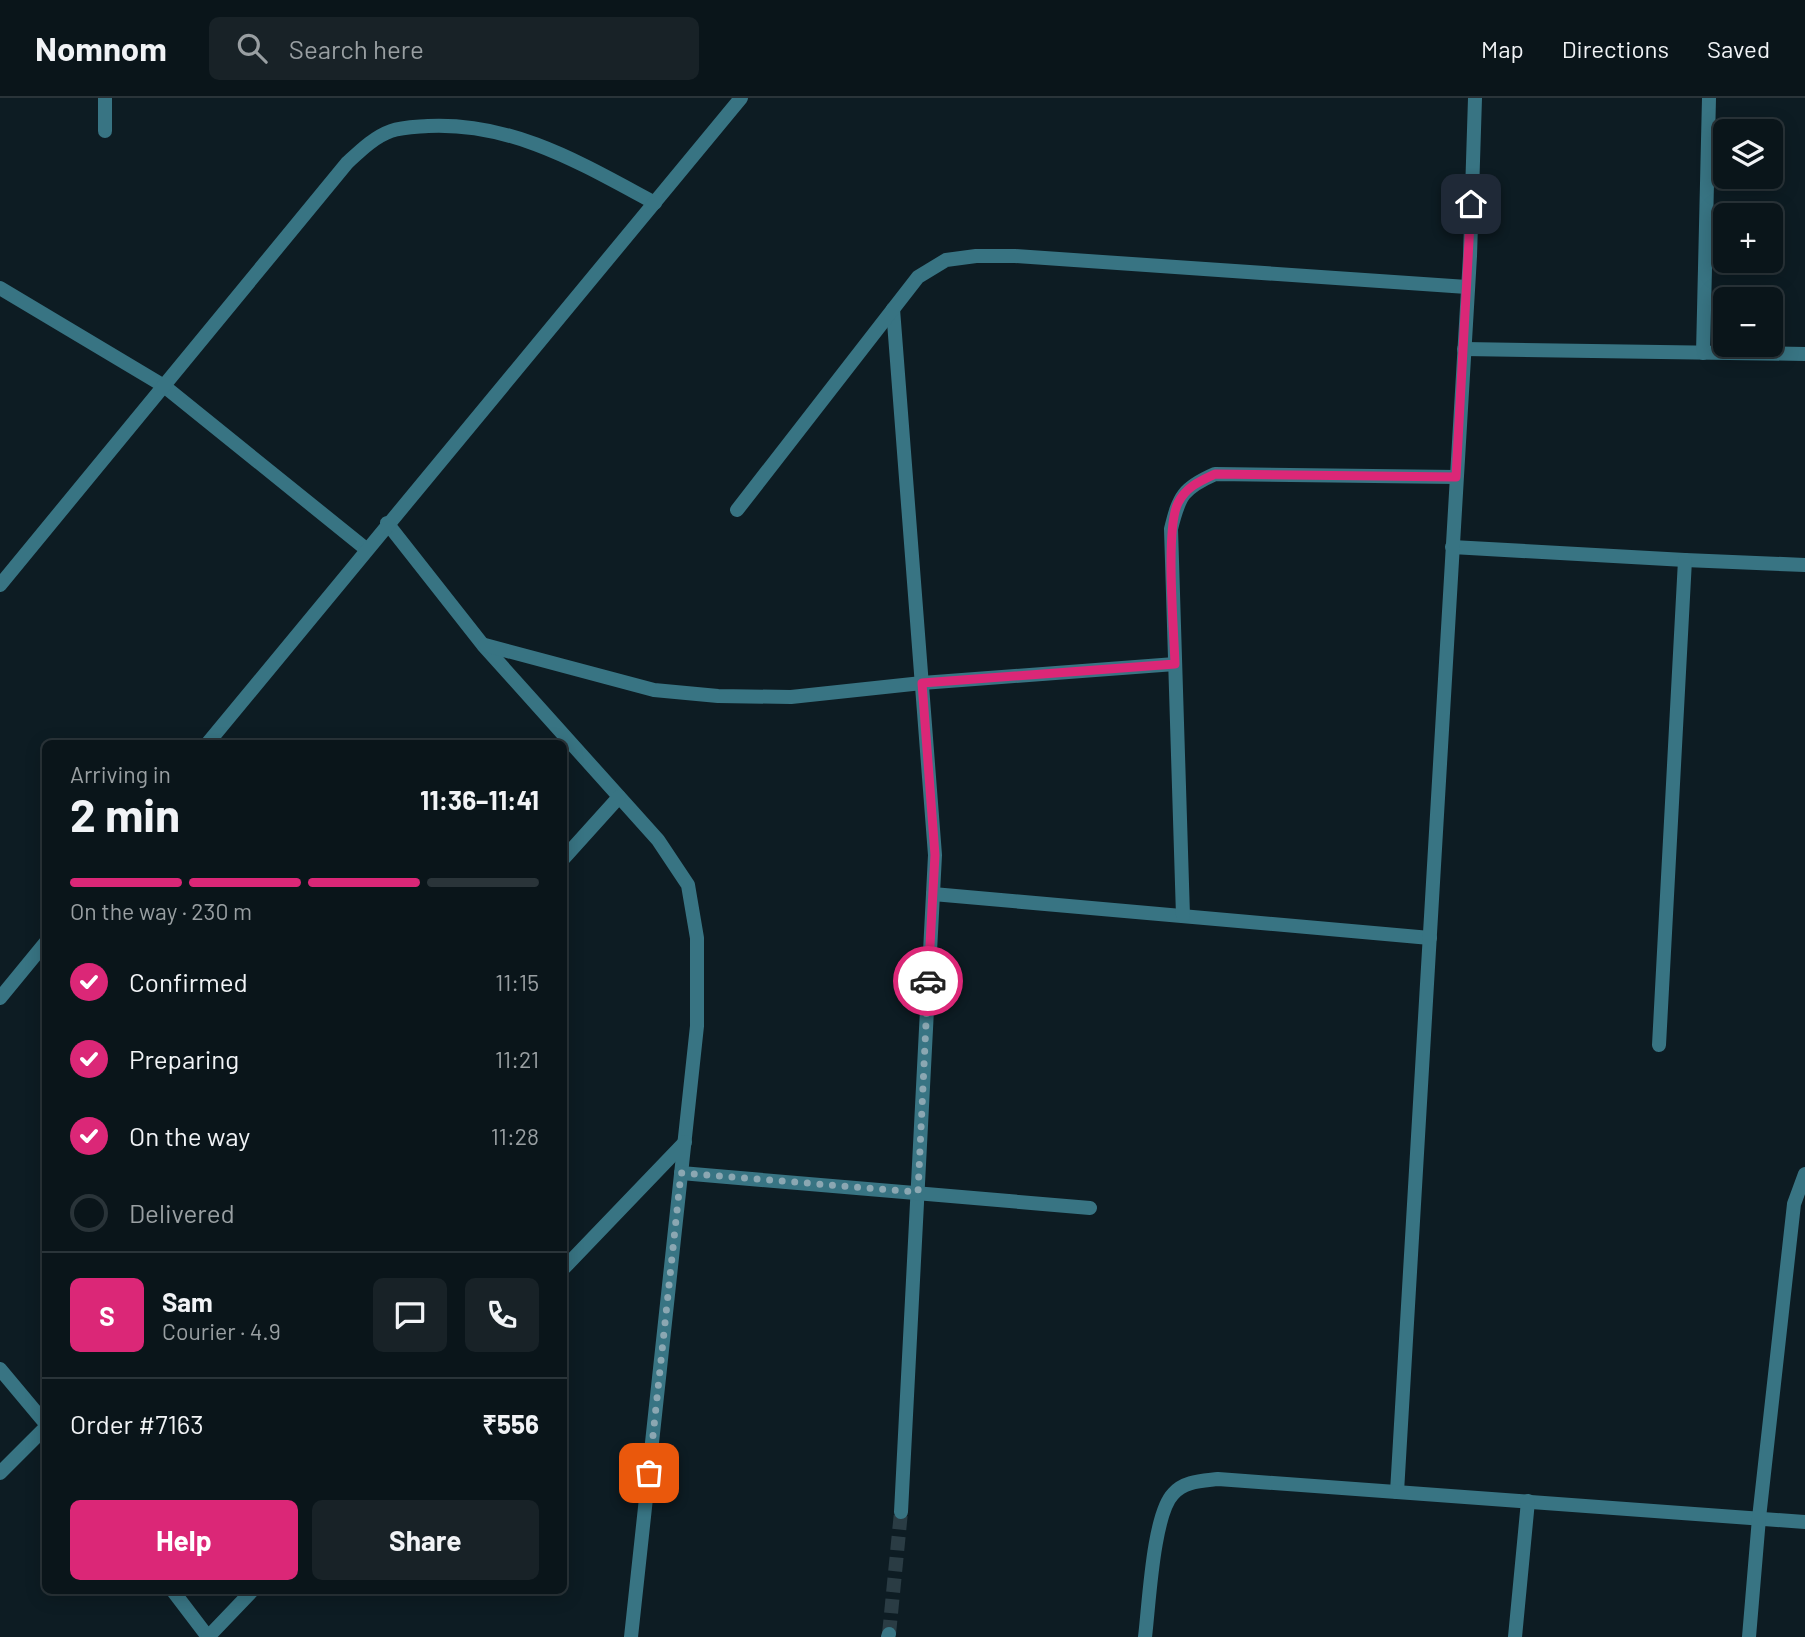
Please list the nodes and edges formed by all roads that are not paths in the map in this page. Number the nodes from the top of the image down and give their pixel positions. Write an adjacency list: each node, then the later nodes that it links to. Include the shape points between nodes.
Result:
1 (105, 98): 5 (street)
2 (741, 98): 6 (street)
3 (1475, 98): 7 (street)
4 (1709, 98): 11 (street)
5 (105, 131)
6 (655, 203): 13 (street, via 570,157 514,136 456,125 391,131 347,163); 16 (street)
7 (1467, 287): 9 (street, via 976,256 946,260 918,277); 10 (street)
8 (0, 288): 13 (street)
9 (893, 309): 15 (street); 24 (street)
10 (1464, 349): 11 (street); 14 (street)
11 (1703, 353): 12 (street)
12 (1805, 354)
13 (164, 386): 18 (street); 21 (street)
14 (1456, 477): 17 (street); 23 (street, via 1215,474 1193,484 1178,503 1171,529)
15 (737, 510)
16 (387, 523): 18 (street); 22 (street)
17 (1452, 547): 19 (street); 30 (street)
18 (366, 549): 25 (street)
19 (1685, 560): 20 (street); 33 (street)
20 (1805, 565)
21 (0, 585)
22 (483, 645): 24 (street, via 654,690 705,695 791,697); 26 (street)
23 (1175, 664): 24 (street); 29 (street)
24 (922, 683): 28 (street, via 935,855)
25 (210, 740)
26 (619, 797): 27 (street); 34 (street, via 658,840 688,885 697,938 697,1026)
27 (567, 855)
28 (933, 894): 29 (street); 37 (street)
29 (1183, 916): 30 (street)
30 (1430, 938): 44 (street)
31 (42, 947): 32 (street)
32 (0, 998)
33 (1659, 1045)
34 (685, 1142): 35 (street); 39 (street)
35 (681, 1173): 37 (street); 52 (street)
36 (1805, 1174): 47 (street, via 1794,1204)
37 (918, 1192): 38 (street); 46 (street)
38 (1090, 1208)
39 (567, 1265)
40 (0, 1369): 41 (street)
41 (42, 1421)
42 (42, 1430): 43 (street)
43 (0, 1473)
44 (1396, 1492): 45 (street); 53 (street, via 1218,1479 1190,1482 1172,1494 1160,1521)
45 (1528, 1501): 47 (street); 54 (street)
46 (901, 1512)
47 (1759, 1518): 48 (street); 55 (street)
48 (1805, 1522)
49 (175, 1594): 51 (street)
50 (249, 1594): 51 (street)
51 (208, 1637)
52 (631, 1637)
53 (1145, 1637)
54 (1515, 1637)
55 (1749, 1637)

